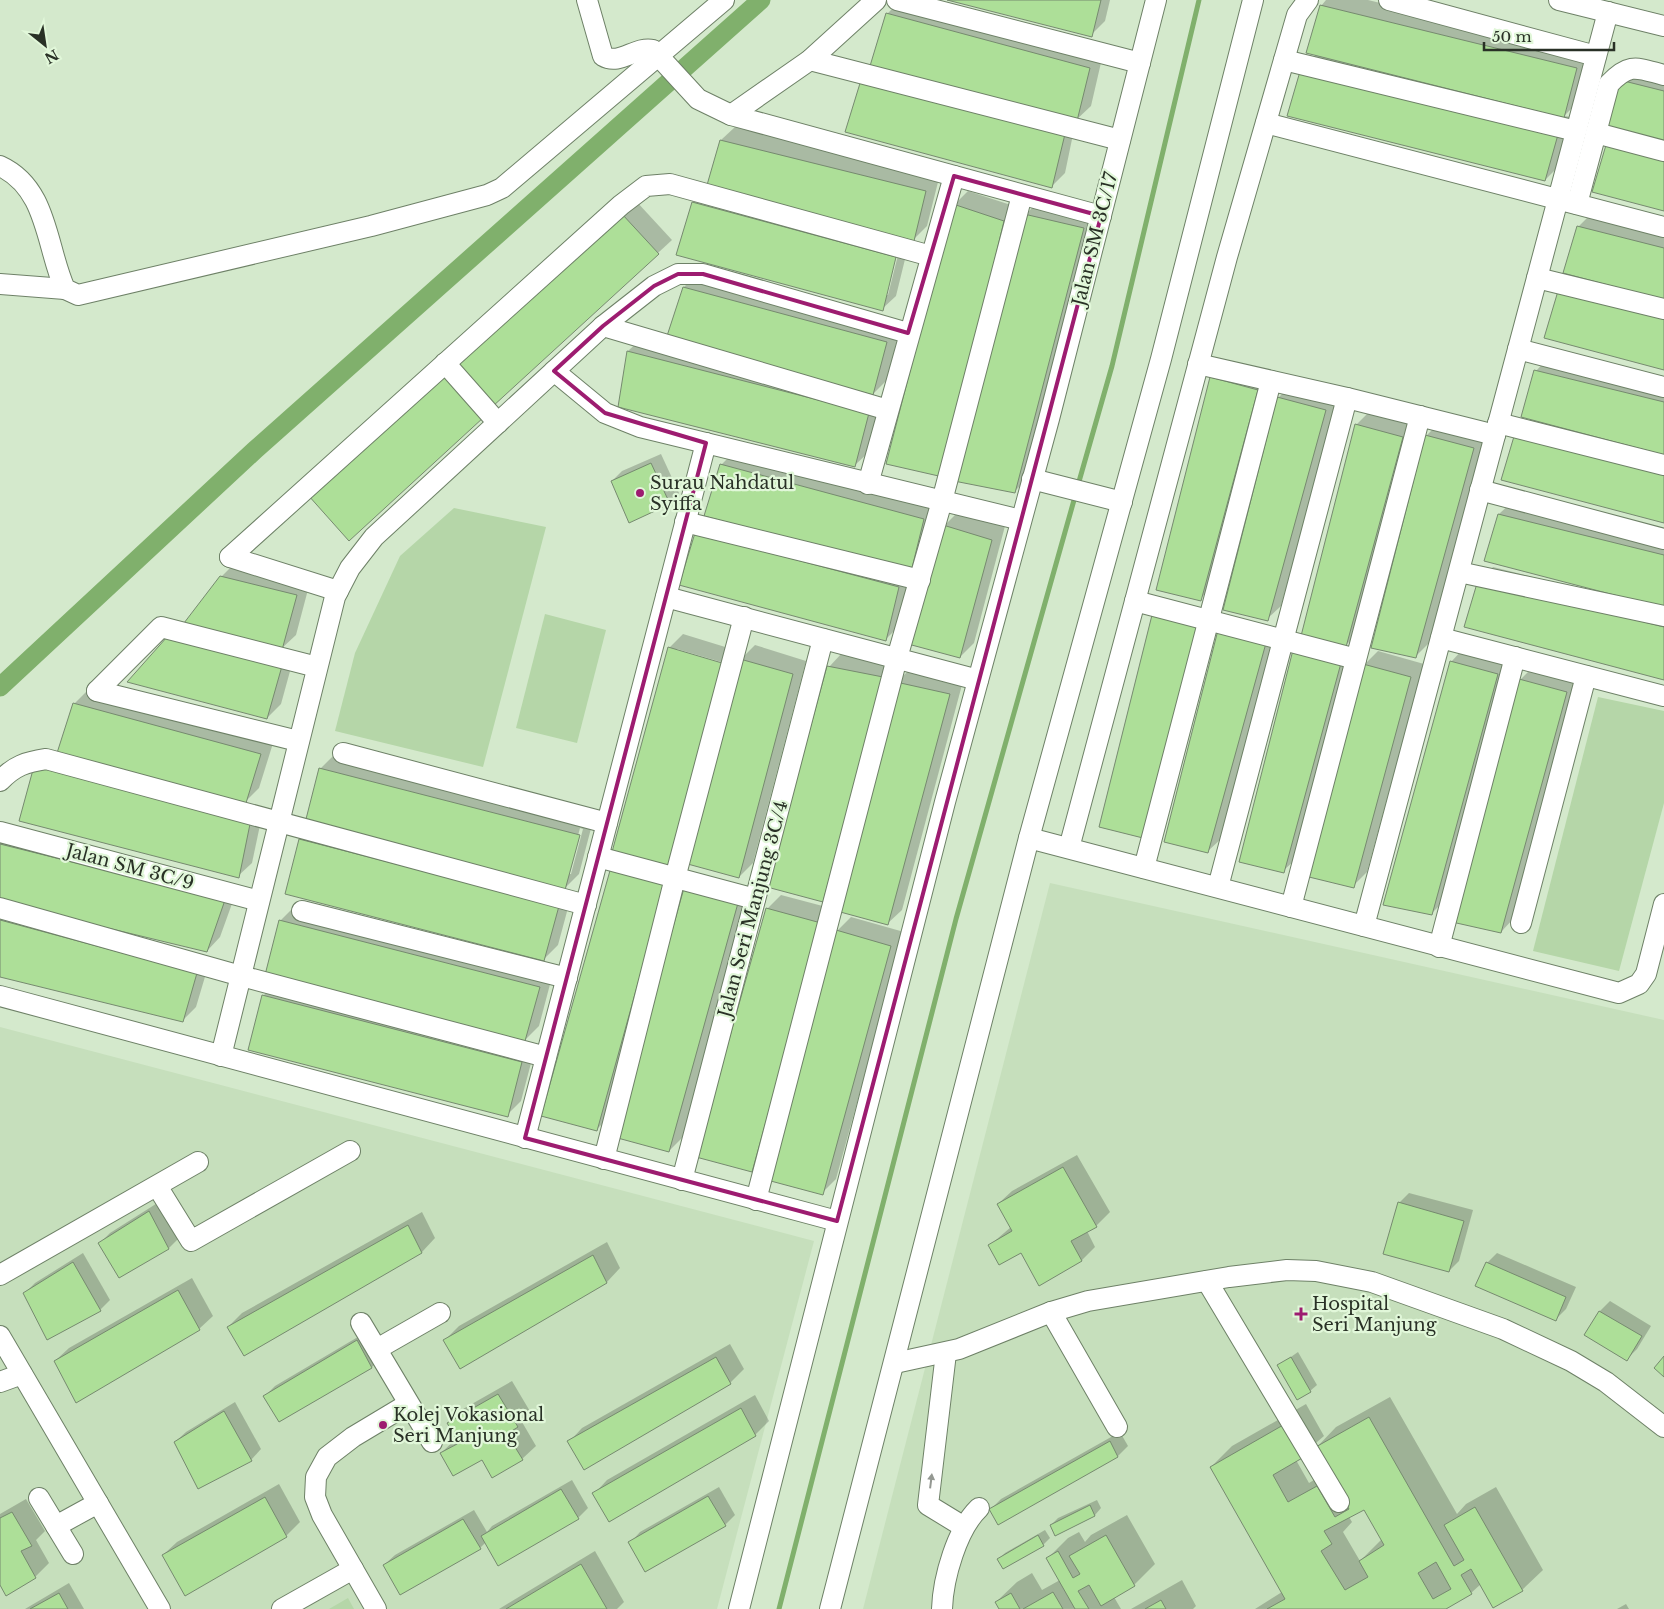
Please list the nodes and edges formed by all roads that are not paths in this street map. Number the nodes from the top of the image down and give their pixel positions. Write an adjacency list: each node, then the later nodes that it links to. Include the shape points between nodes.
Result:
1 (587, 0): 15 (street, via 603,56 616,60 646,48)
2 (724, 0): 15 (street)
3 (876, 0): 13 (street)
4 (897, 0): 16 (street)
5 (1156, 0): 16 (street, Jalan SM 3C/17)
6 (1253, 0): 55 (street)
7 (1308, 0): 14 (street, via 1297,15)
8 (1389, 0): 12 (street)
9 (1559, 0): 10 (street)
10 (1608, 12): 11 (street); 12 (street)
11 (1664, 26)
12 (1596, 56): 20 (street)
13 (810, 60): 18 (street); 22 (street)
14 (1284, 60): 19 (street); 20 (street)
15 (664, 61): 18 (street, via 698,99); 34 (street, via 502,188 487,195 371,226 78,295)
16 (1140, 63): 22 (street, Jalan SM 3C/17)
17 (1664, 75): 21 (street, via 1638,68 1622,71 1609,84)
18 (731, 115): 25 (street)
19 (1266, 123): 27 (street); 40 (street)
20 (1576, 131): 27 (street)
21 (1596, 133): 23 (street); 28 (street)
22 (1120, 140): 29 (street, Jalan SM 3C/17)
23 (1664, 151)
24 (0, 166): 34 (street, via 27,187 43,216)
25 (954, 176): 26 (street); 31 (street)
26 (1022, 195): 29 (street); 54 (street)
27 (1558, 199): 28 (street); 32 (street)
28 (1577, 204): 30 (street)
29 (1100, 216): 51 (street, Jalan SM 3C/17)
30 (1664, 227)
31 (931, 256): 37 (street); 39 (street, via 670,184 646,186)
32 (1537, 278): 35 (street); 38 (street)
33 (0, 284): 34 (street)
34 (65, 289)
35 (1664, 309)
36 (603, 326): 37 (street, via 654,286 678,274 703,274); 41 (street); 45 (street)
37 (908, 333): 45 (street)
38 (1518, 349): 43 (street); 48 (street)
39 (445, 364): 47 (street); 61 (street, via 230,557)
40 (1198, 364): 42 (street); 63 (street)
41 (554, 372): 47 (street); 49 (street, via 605,414 640,427)
42 (1271, 380): 44 (street); 66 (street)
43 (1664, 387)
44 (1347, 398): 46 (street); 69 (street)
45 (888, 410): 52 (street)
46 (1420, 416): 48 (street); 72 (street)
47 (498, 423): 61 (street, via 374,537 350,568)
48 (1497, 429): 50 (street); 53 (street)
49 (706, 443): 52 (street); 57 (street)
50 (1664, 465)
51 (1032, 479): 55 (street); 56 (street, Jalan SM 3C/17)
52 (868, 484): 54 (street)
53 (1480, 490): 58 (street); 59 (street)
54 (942, 501): 56 (street); 60 (street)
55 (1122, 502): 83 (street)
56 (1021, 520): 75 (street, Jalan SM 3C/17)
57 (685, 522): 60 (street); 62 (street)
58 (1664, 539)
59 (1459, 572): 64 (street); 67 (street)
60 (920, 580): 71 (street)
61 (338, 591): 73 (street)
62 (666, 597): 65 (street); 81 (street)
63 (1135, 601): 66 (street); 84 (street)
64 (1664, 616)
65 (744, 618): 68 (street); 87 (street)
66 (1209, 620): 69 (street); 86 (street)
67 (1441, 638): 70 (street); 97 (street)
68 (823, 639): 71 (street); 89 (street, Jalan Seri Manjung 3C/4)
69 (1283, 640): 72 (street); 88 (street)
70 (1515, 657): 74 (street); 98 (street)
71 (898, 658): 75 (street); 110 (street)
72 (1356, 659): 93 (street)
73 (317, 667): 77 (street); 77 (street, via 162,628 97,691)
74 (1586, 676): 76 (street); 96 (street)
75 (978, 680): 111 (street, Jalan SM 3C/17)
76 (1664, 696)
77 (298, 741): 80 (street)
78 (343, 753): 81 (street)
79 (0, 780): 80 (street, via 26,762 46,759)
80 (278, 822): 90 (street); 91 (street)
81 (607, 823): 85 (street)
82 (0, 832): 90 (street, Jalan SM 3C/9)
83 (1029, 838): 84 (street); 120 (street)
84 (1069, 848): 86 (street)
85 (598, 857): 87 (street); 91 (street)
86 (1144, 868): 88 (street)
87 (674, 878): 89 (street); 106 (street)
88 (1218, 887): 93 (street)
89 (755, 899): 108 (street, Jalan Seri Manjung 3C/4)
90 (259, 901): 99 (street)
91 (586, 904): 100 (street)
92 (1664, 904): 98 (street, via 1646,974 1639,984 1619,994)
93 (1291, 907): 97 (street)
94 (0, 908): 99 (street)
95 (302, 911): 100 (street)
96 (1521, 923)
97 (1364, 926): 98 (street)
98 (1439, 947)
99 (241, 976): 102 (street); 103 (street)
100 (567, 978): 103 (street)
101 (0, 996): 102 (street)
102 (221, 1056): 104 (street)
103 (546, 1056): 104 (street)
104 (525, 1138): 106 (street)
105 (350, 1152): 109 (street, via 192,1241)
106 (604, 1159): 108 (street)
107 (198, 1162): 109 (street)
108 (682, 1180): 110 (street)
109 (157, 1186): 112 (street)
110 (756, 1200): 111 (street)
111 (838, 1222): 138 (street, Jalan SM 3C/17)
112 (0, 1275)
113 (1207, 1281): 114 (street, via 1088,1301); 125 (street, via 1288,1270 1316,1271 1372,1282 1503,1329 1571,1361 1606,1382); 128 (street)
114 (1051, 1312): 119 (street); 124 (street)
115 (440, 1313): 118 (street)
116 (361, 1323): 118 (street)
117 (0, 1336): 121 (street)
118 (376, 1349): 123 (street)
119 (946, 1353): 120 (street); 132 (street, one-way to 119, via 928,1505)
120 (895, 1363): 139 (street)
121 (22, 1374): 122 (street); 129 (street)
122 (0, 1382)
123 (408, 1404): 126 (street); 134 (street, via 353,1437 327,1457 316,1478 315,1497)
124 (1117, 1426)
125 (1664, 1427)
126 (432, 1442)
127 (39, 1498): 131 (street)
128 (1339, 1502)
129 (98, 1503): 131 (street); 135 (street)
130 (979, 1508): 132 (street)
131 (56, 1526): 133 (street)
132 (964, 1526): 140 (street)
133 (73, 1554)
134 (353, 1569): 136 (street); 137 (street)
135 (160, 1609)
136 (282, 1609)
137 (376, 1609)
138 (739, 1609)
139 (830, 1609)
140 (942, 1609)

